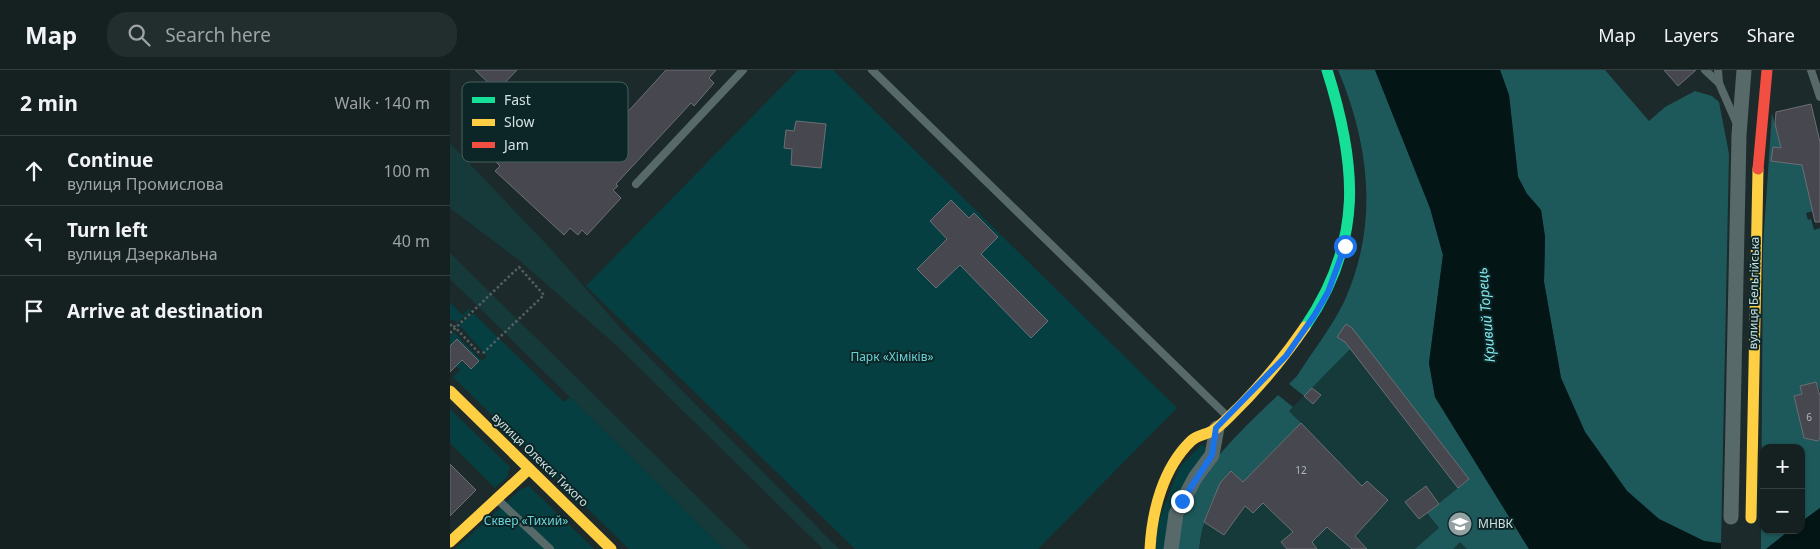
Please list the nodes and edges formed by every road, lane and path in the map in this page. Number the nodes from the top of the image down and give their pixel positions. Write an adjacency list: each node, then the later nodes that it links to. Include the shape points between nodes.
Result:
1 (743, 70): 12 (lane)
2 (872, 70): 16 (lane)
3 (1327, 70): 16 (street, via 1342,115 1352,177 1345,246 1328,292 1314,316 1286,356)
4 (1705, 70): 9 (lane)
5 (1718, 70): 9 (lane)
6 (1744, 70): 11 (street, вулиця Бельгійська)
7 (1767, 70): 21 (street, вулиця Бельгійська, via 1757,179)
8 (1812, 70): 10 (lane)
9 (1719, 83): 11 (lane, via 1734,115)
10 (1820, 97)
11 (1739, 135): 20 (street, вулиця Бельгійська)
12 (636, 184)
13 (450, 326): 14 (path, bridge, via 452,324 481,355 544,296 519,268 504,281)
14 (450, 333)
15 (450, 391): 18 (street, вулиця Олекси Тихого)
16 (1228, 417): 17 (street)
17 (1216, 428): 25 (street, via 1192,440 1174,465 1156,509); 26 (street, via 1212,455 1195,478 1176,514)
18 (529, 469): 19 (street); 24 (street, вулиця Олекси Тихого)
19 (497, 499): 22 (street); 23 (lane)
20 (1731, 517)
21 (1751, 518)
22 (450, 542)
23 (550, 549)
24 (611, 549)
25 (1150, 549)
26 (1171, 549)

